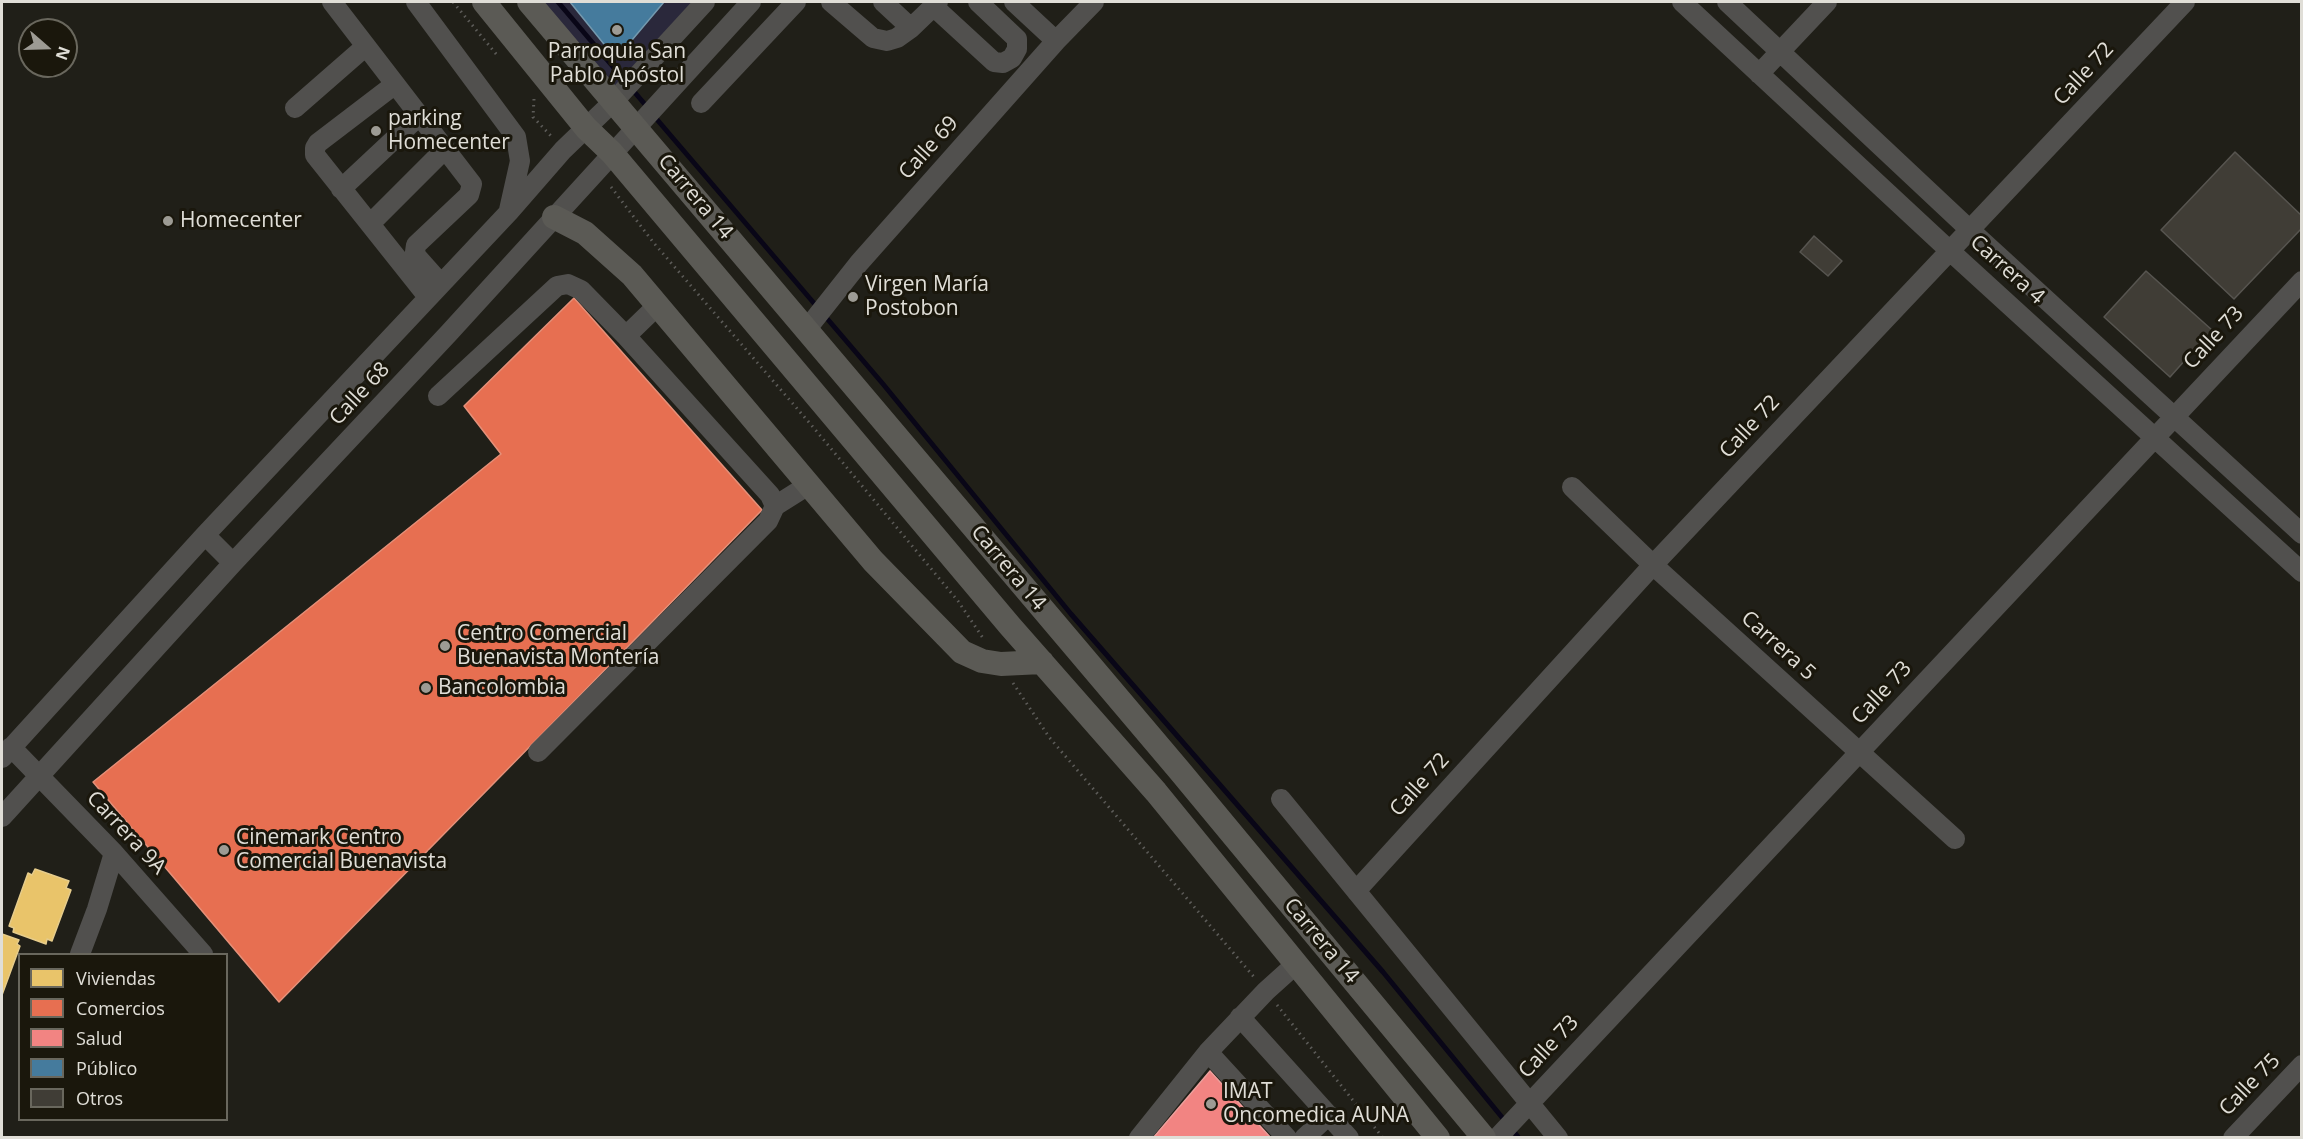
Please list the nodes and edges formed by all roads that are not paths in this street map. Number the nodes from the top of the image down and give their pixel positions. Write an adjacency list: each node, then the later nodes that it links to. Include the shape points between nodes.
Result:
1 (332, 2): 20 (street)
2 (416, 2): 35 (street, via 516,137 519,161)
3 (484, 2): 29 (main road, Carrera 14)
4 (530, 2): 24 (main road, Carrera 14)
5 (705, 2): 24 (street, Calle 68)
6 (751, 2): 28 (street, Calle 68)
7 (796, 2): 25 (street)
8 (831, 2): 18 (street, via 873,38 887,41)
9 (883, 2): 18 (street)
10 (978, 2): 17 (street, via 1017,39 1012,58 1003,63 994,62)
11 (1014, 2): 19 (street)
12 (1094, 2): 19 (street, Calle 69)
13 (1682, 2): 22 (street, Carrera 4)
14 (1727, 2): 21 (street, Carrera 4)
15 (1827, 2): 21 (street)
16 (2185, 2): 38 (street, Calle 72)
17 (936, 4): 18 (street)
18 (911, 28)
19 (1056, 41): 43 (street, Calle 69, via 859,263)
20 (366, 46): 23 (street); 26 (street)
21 (1780, 51): 22 (street); 30 (street, Carrera 4)
22 (1759, 74): 33 (street, Carrera 4)
23 (394, 85): 27 (street); 34 (street, via 315,148 315,155)
24 (621, 94): 28 (main road, Carrera 14); 29 (street, Calle 68)
25 (701, 103)
26 (295, 108)
27 (419, 116): 31 (street); 34 (street)
28 (644, 120): 32 (street, Calle 68); 43 (main road, Carrera 14)
29 (586, 128): 32 (main road, Carrera 14); 35 (street, Calle 68)
30 (1881, 146): 33 (street); 38 (street, Carrera 4)
31 (445, 149): 37 (street); 41 (street, via 473,188 416,245 414,252)
32 (612, 153): 36 (street, Calle 68); 58 (main road, Carrera 14)
33 (1864, 171): 39 (street, Carrera 4)
34 (341, 189): 37 (street)
35 (509, 212): 41 (street, Calle 68)
36 (554, 217): 42 (main road, via 585,233 632,275); 55 (street, Calle 68)
37 (370, 224): 41 (street)
38 (1970, 230): 39 (street, Calle 72); 44 (street, Carrera 4)
39 (1950, 251): 46 (street, Carrera 4); 56 (street, Calle 72)
40 (2301, 281): 48 (street, Calle 73)
41 (435, 291): 54 (street, Calle 68)
42 (658, 305): 45 (street); 50 (main road)
43 (812, 322): 81 (main road, Carrera 14, via 1179,770)
44 (2079, 329): 46 (street); 48 (street, Carrera 4)
45 (626, 336): 47 (street, via 581,290 568,284 557,286); 52 (street, via 770,495)
46 (2055, 346): 49 (street, Carrera 4)
47 (438, 396)
48 (2174, 417): 49 (street, Calle 73); 53 (street, Carrera 4)
49 (2156, 437): 57 (street, Carrera 4); 60 (street, Calle 73)
50 (810, 484): 52 (street); 58 (main road, via 873,561 962,652 1001,664)
51 (1572, 486): 56 (street, Carrera 5)
52 (775, 506): 59 (street, via 768,521)
53 (2301, 534)
54 (205, 535): 55 (street); 61 (street, Calle 68)
55 (233, 563): 62 (street, Calle 68)
56 (1653, 565): 60 (street, Carrera 5); 67 (street, Calle 72)
57 (2301, 573)
58 (1042, 662): 70 (main road, Carrera 14, via 1156,792)
59 (538, 752)
60 (1860, 752): 65 (street, Carrera 5); 74 (street, Calle 73)
61 (6, 753): 62 (street, Carrera 9A)
62 (39, 776): 64 (street, Calle 68); 66 (street, Carrera 9A)
63 (1281, 800): 67 (street)
64 (2, 818)
65 (1955, 839)
66 (114, 853): 68 (street); 69 (street, Carrera 9A)
67 (1356, 891): 74 (street)
68 (80, 953)
69 (202, 953)
70 (1296, 964): 71 (street); 80 (main road, Carrera 14)
71 (1240, 1017): 72 (street); 75 (street)
72 (1208, 1052): 76 (street); 77 (street)
73 (2301, 1065): 83 (street, Calle 75)
74 (1525, 1108): 81 (street, Calle 73); 82 (street)
75 (1329, 1115): 78 (street); 79 (street)
76 (1139, 1137)
77 (1287, 1137)
78 (1304, 1137)
79 (1349, 1137)
80 (1438, 1137)
81 (1494, 1137)
82 (1558, 1137)
83 (2233, 1137)

